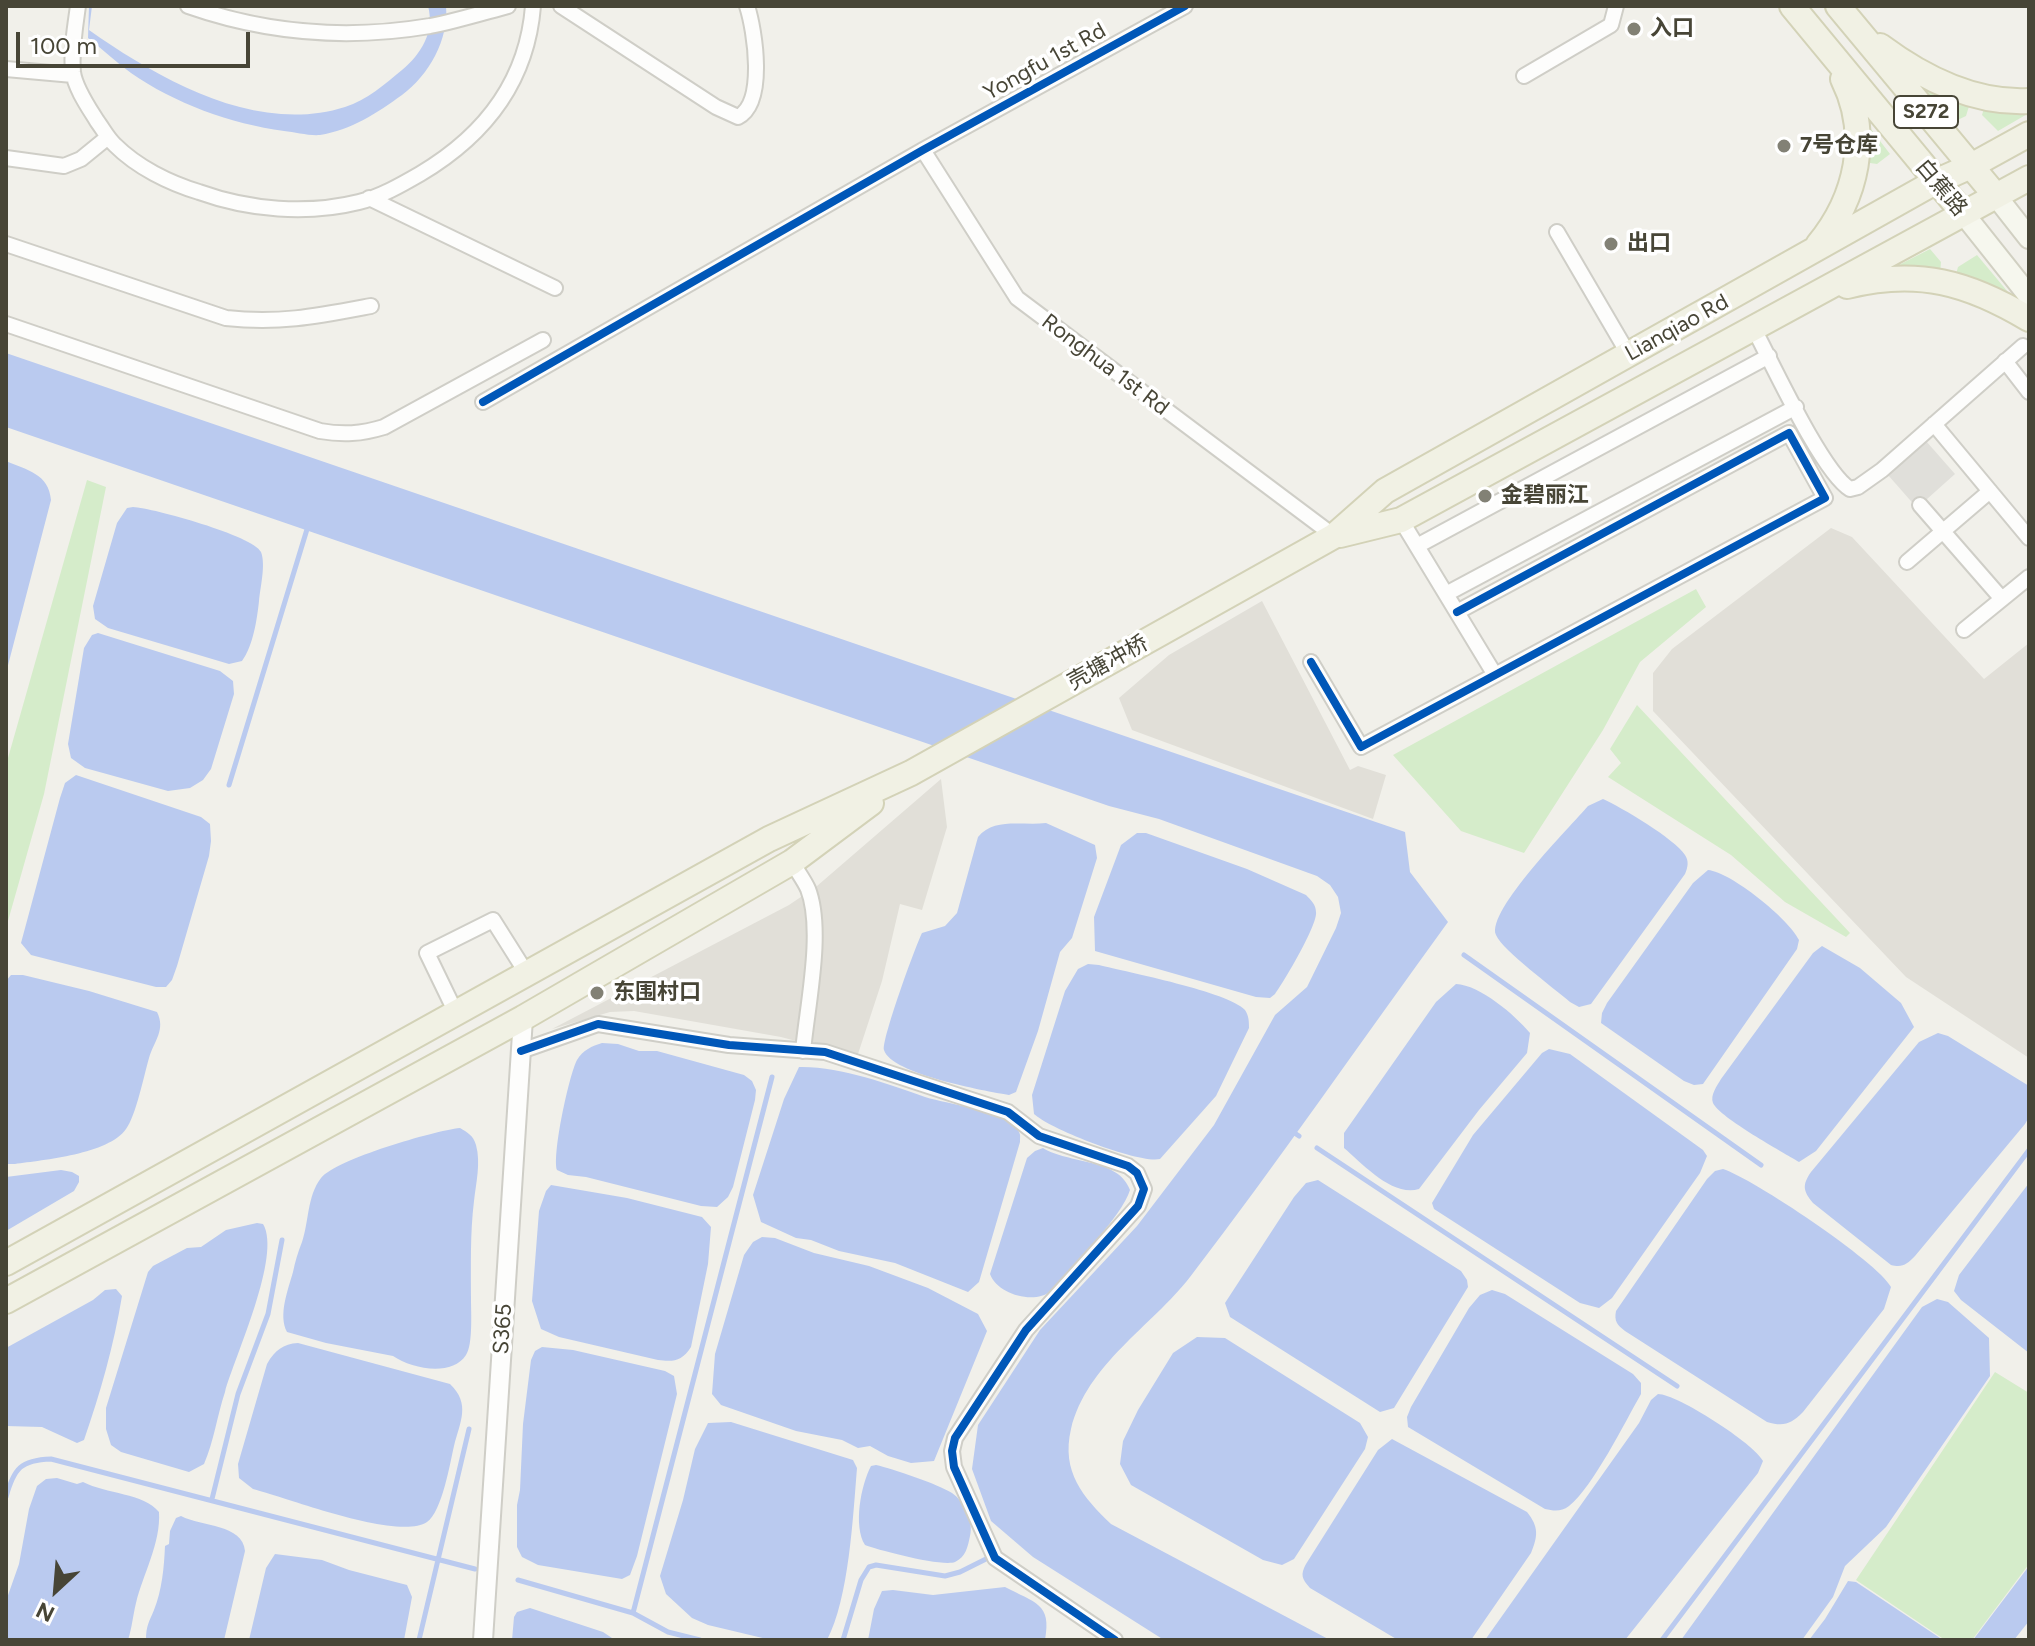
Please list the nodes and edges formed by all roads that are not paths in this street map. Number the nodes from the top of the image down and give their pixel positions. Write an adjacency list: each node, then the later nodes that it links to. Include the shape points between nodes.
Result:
1 (78, 6): 14 (street)
2 (188, 6): 3 (street, via 276,30 329,35 406,29)
3 (508, 6)
4 (533, 6): 25 (street, via 522,61 474,136 401,186)
5 (561, 6): 6 (street, via 738,117 752,96 757,57)
6 (747, 6)
7 (1185, 6): 19 (street, Yongfu 1st Rd)
8 (1616, 6): 15 (street, via 1611,25)
9 (1792, 6): 12 (main road, 白蕉路 / S272)
10 (1838, 6): 11 (main road, S272)
11 (1855, 28): 16 (main road, via 1954,89); 21 (main road, S272)
12 (1831, 55): 23 (main road, 白蕉路 / S272); 30 (main road, via 1848,88 1859,144 1843,207)
13 (6, 69): 14 (street)
14 (73, 75): 18 (street)
15 (1524, 76)
16 (2029, 101)
17 (2029, 134): 21 (main road, Lianqiao Rd)
18 (108, 137): 20 (street, via 64,166); 25 (street, via 149,170 229,203 316,209)
19 (923, 150): 46 (street, Yongfu 1st Rd); 53 (street, Ronghua 1st Rd, via 1017,298)
20 (6, 158)
21 (1971, 166): 23 (main road, Lianqiao Rd); 24 (main road, S272)
22 (2029, 178): 24 (main road, Lianqiao Rd)
23 (1935, 182): 26 (main road, 白蕉路 / S272); 30 (main road, Lianqiao Rd)
24 (1996, 196): 26 (main road, Lianqiao Rd); 28 (main road)
25 (369, 198): 32 (street)
26 (1963, 213): 33 (main road, Lianqiao Rd); 34 (main road, 白蕉路)
27 (1557, 232): 42 (street)
28 (2029, 238)
29 (6, 244): 35 (street, via 226,318 302,319)
30 (1812, 253): 31 (main road, Lianqiao Rd)
31 (1765, 279): 36 (main road); 42 (main road, Lianqiao Rd)
32 (555, 288)
33 (1822, 293): 36 (main road, Lianqiao Rd); 37 (main road, via 1891,280 1949,282)
34 (2029, 296)
35 (371, 306)
36 (1783, 313): 39 (main road, Lianqiao Rd)
37 (2029, 319)
38 (6, 324): 40 (street, via 341,435 384,427)
39 (1754, 329): 43 (street); 51 (main road, Lianqiao Rd)
40 (543, 340)
41 (2023, 346): 44 (street)
42 (1629, 355): 53 (main road, Lianqiao Rd, via 1385,491)
43 (1769, 356): 47 (street); 55 (street)
44 (2005, 361): 45 (street); 48 (street)
45 (2029, 392)
46 (483, 402)
47 (1796, 407): 48 (street, via 1825,463 1850,489 1882,470); 59 (street)
48 (1934, 424): 49 (street)
49 (1990, 491): 52 (street); 54 (street)
50 (1920, 505): 52 (street)
51 (1401, 520): 53 (main road, Lianqiao Rd); 55 (street)
52 (1943, 531): 57 (street); 60 (street)
53 (1334, 536): 56 (main road, Lianqiao Rd)
54 (2029, 538)
55 (1417, 546): 59 (street)
56 (1304, 553): 65 (main road, 壳塘冲桥)
57 (1907, 562)
58 (2029, 577): 60 (street)
59 (1446, 594): 61 (street)
60 (2002, 599): 62 (street)
61 (1457, 612): 64 (street); 64 (street, via 1789,433 1825,498)
62 (1964, 630)
63 (1311, 662): 64 (street, via 1361,747)
64 (1495, 675)
65 (911, 773): 66 (main road); 67 (main road, via 769,839)
66 (792, 862): 70 (main road); 72 (street, via 808,890 813,913)
67 (527, 974): 68 (main road); 69 (street, via 493,920 427,953)
68 (505, 986): 69 (main road); 70 (main road)
69 (456, 1013): 73 (main road)
70 (523, 1018): 71 (street, S365); 74 (main road)
71 (521, 1051): 72 (street, via 598,1024); 75 (street, S365)
72 (803, 1051): 76 (street, via 825,1052 1008,1112 1039,1136 1128,1166 1140,1178 1144,1189 1138,1206 1026,1330 955,1438 952,1451 954,1467 995,1558)
73 (6, 1263)
74 (6, 1301)
75 (483, 1640)
76 (1115, 1640)

